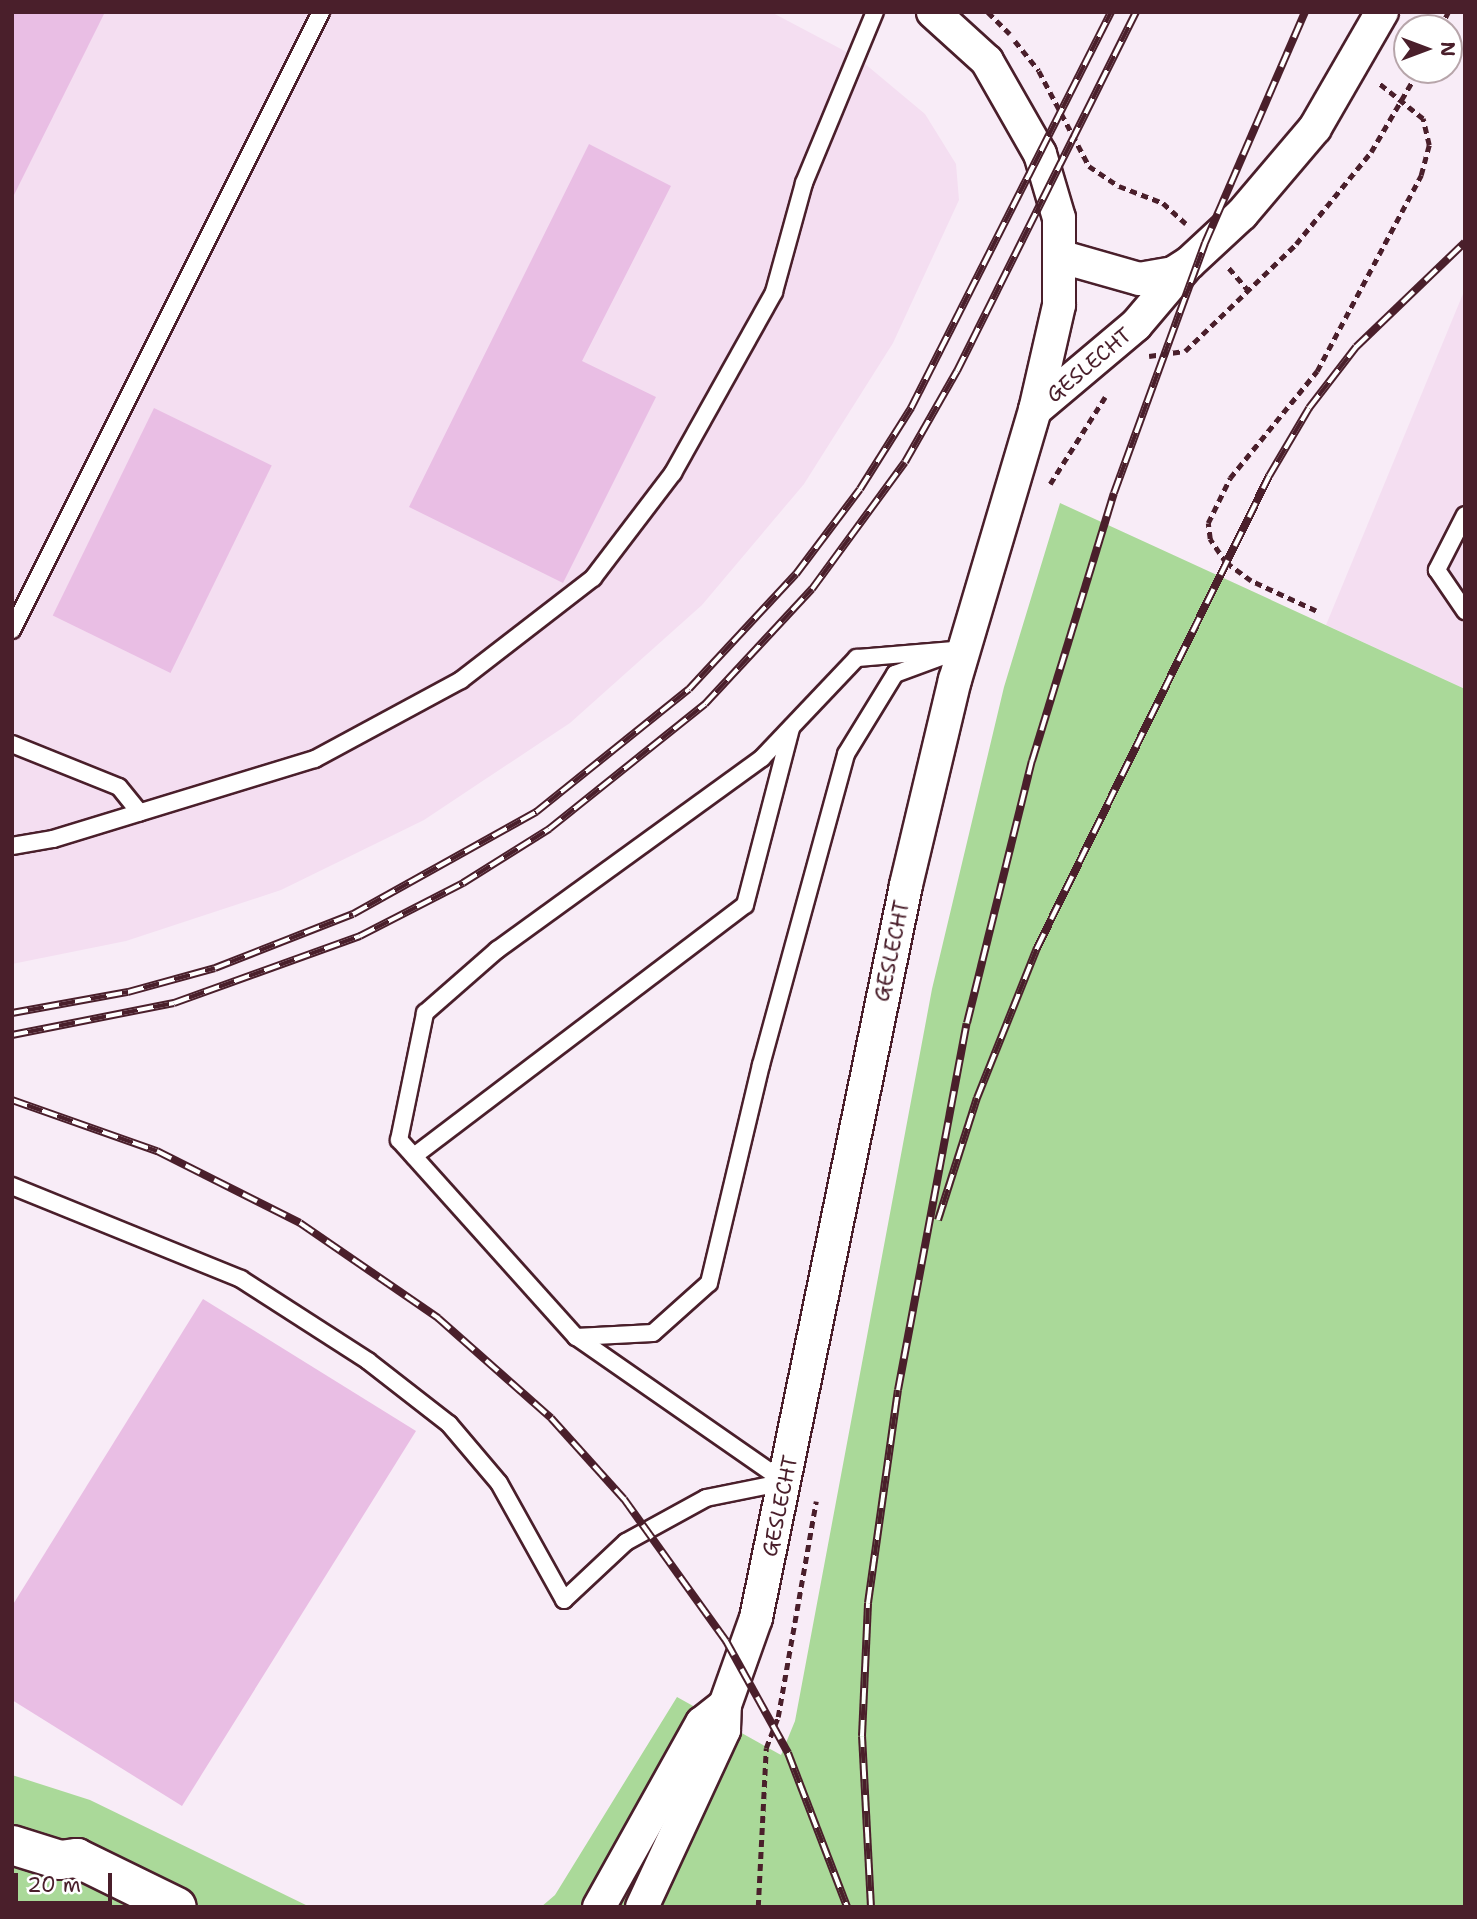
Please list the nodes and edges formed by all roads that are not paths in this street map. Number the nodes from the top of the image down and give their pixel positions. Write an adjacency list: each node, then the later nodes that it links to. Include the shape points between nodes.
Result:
1 (321, 12): 10 (lane)
2 (875, 12): 14 (lane, via 804,183 774,292 673,473 593,578 461,680 315,760)
3 (933, 12): 6 (street, via 987,61 1030,129 1056,207)
4 (1382, 12): 5 (street, GESLECHT, via 1353,66 1293,156)
5 (1199, 255): 6 (street, GESLECHT, via 1173,273 1139,279); 7 (street, GESLECHT, via 1136,325)
6 (1062, 257): 7 (street, via 1057,317)
7 (1035, 410): 11 (street, GESLECHT)
8 (1465, 515): 9 (lane, via 1437,570)
9 (1465, 611)
10 (12, 630)
11 (964, 649): 12 (lane, via 857,658); 18 (lane, via 895,674 846,754 761,1065 709,1283 653,1333); 19 (street, GESLECHT, via 900,911)
12 (792, 726): 16 (lane, via 745,905); 16 (lane, via 762,758 497,950 425,1013 399,1140)
13 (12, 744): 14 (lane, via 119,787)
14 (140, 813): 15 (lane)
15 (12, 846)
16 (414, 1156): 18 (lane)
17 (12, 1186): 19 (lane, via 241,1279 368,1361 449,1424 499,1483 564,1600 626,1542 706,1498)
18 (576, 1337): 19 (lane)
19 (785, 1482): 20 (street, GESLECHT, via 756,1618)
20 (725, 1705): 25 (street, GESLECHT, via 702,1723); 26 (street, GESLECHT, via 724,1730)
21 (12, 1845): 22 (street)
22 (60, 1860): 23 (street, via 66,1873); 24 (street, via 77,1858)
23 (129, 1907)
24 (177, 1907)
25 (599, 1907)
26 (642, 1907)

